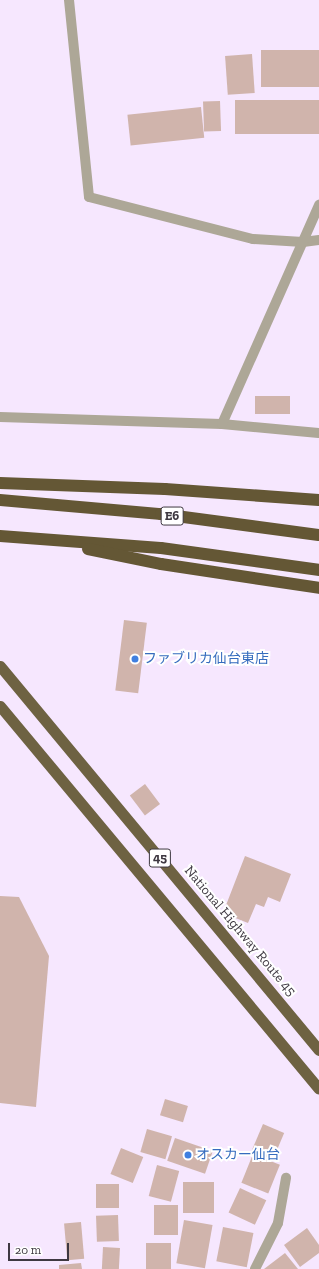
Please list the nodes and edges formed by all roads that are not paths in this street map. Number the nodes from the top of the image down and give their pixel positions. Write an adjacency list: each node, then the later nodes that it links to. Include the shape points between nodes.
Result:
1 (69, 0): 4 (street, via 89,197 252,238)
2 (319, 205): 4 (street)
3 (319, 240): 4 (street)
4 (303, 242): 6 (street)
5 (0, 417): 6 (street)
6 (222, 424): 7 (street)
7 (319, 433)
8 (0, 482): 10 (highway, via 165,489)
9 (0, 500): 11 (highway, E6, via 161,514)
10 (319, 500)
11 (319, 535)
12 (0, 536): 13 (highway, E6)
13 (38, 538): 14 (highway, E6, via 161,548); 15 (highway, via 161,564)
14 (319, 570)
15 (319, 588)
16 (0, 666): 18 (highway, National Highway Route 45 / 45)
17 (0, 706): 19 (highway, 45)
18 (319, 1050)
19 (319, 1089)
20 (286, 1178): 21 (street, via 278,1223)
21 (255, 1269)

